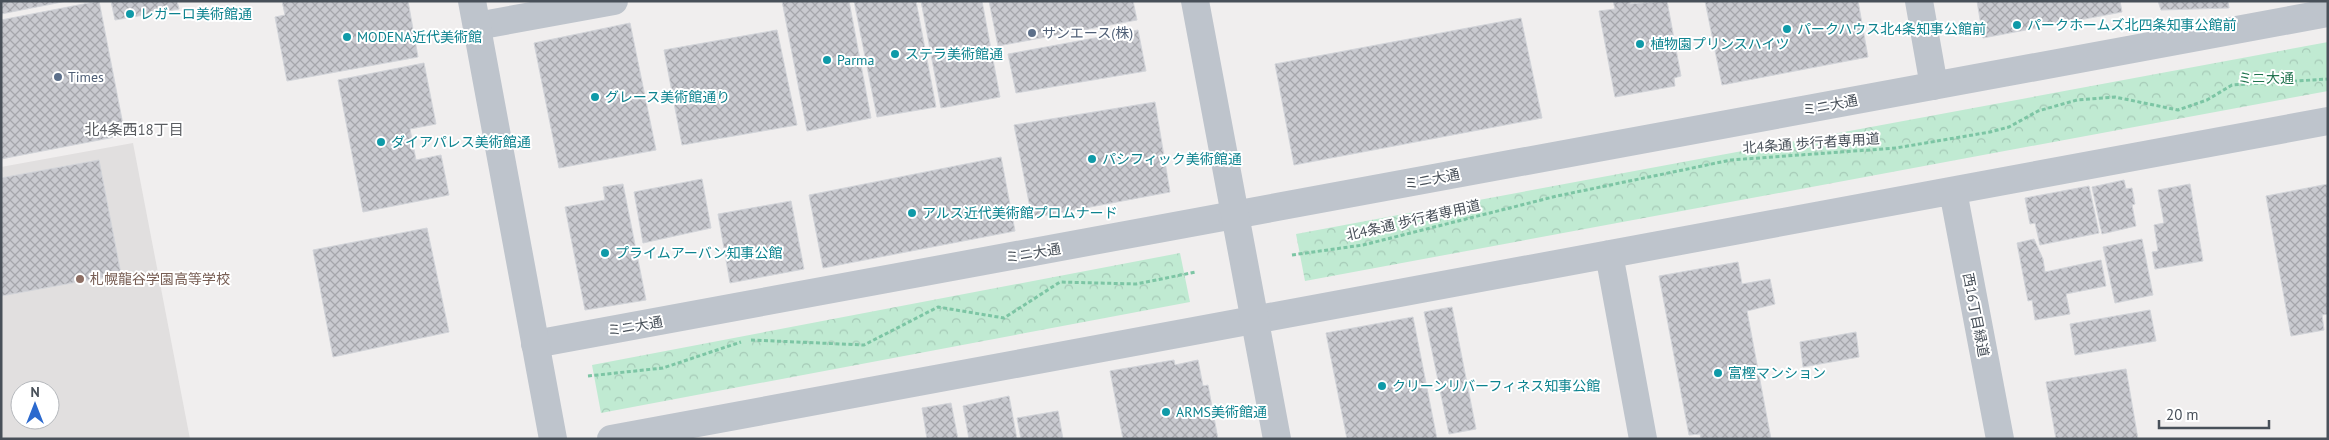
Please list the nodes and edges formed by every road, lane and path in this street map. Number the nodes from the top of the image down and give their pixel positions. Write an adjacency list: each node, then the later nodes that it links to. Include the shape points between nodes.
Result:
1 (614, 1): 5 (street)
2 (1195, 1): 11 (street)
3 (1919, 1): 8 (street)
4 (2283, 11): 6 (street, ミニ大通); 8 (street, ミニ大通)
5 (474, 13): 16 (street)
6 (2328, 13)
7 (2328, 79): 12 (path, 北4条通 歩行者専用道, via 2232,85 2207,100 2178,110 2115,97 2077,100 2038,111 2009,127 1990,132 1896,148 1731,160 1557,196 1363,245)
8 (1934, 86): 11 (street, ミニ大通)
9 (2328, 121): 10 (street)
10 (1953, 191): 13 (street); 22 (street, 西16丁目緑道)
11 (1236, 216): 15 (street); 16 (street, ミニ大通)
12 (1292, 254)
13 (1609, 254): 15 (street); 21 (street)
14 (1196, 272): 17 (path, via 1136,284 1060,282 1004,318 938,307 864,345 748,340 663,368)
15 (1255, 319): 19 (street); 20 (street)
16 (535, 344): 18 (street)
17 (588, 376)
18 (553, 439)
19 (611, 439)
20 (1277, 439)
21 (1643, 439)
22 (2000, 439)

